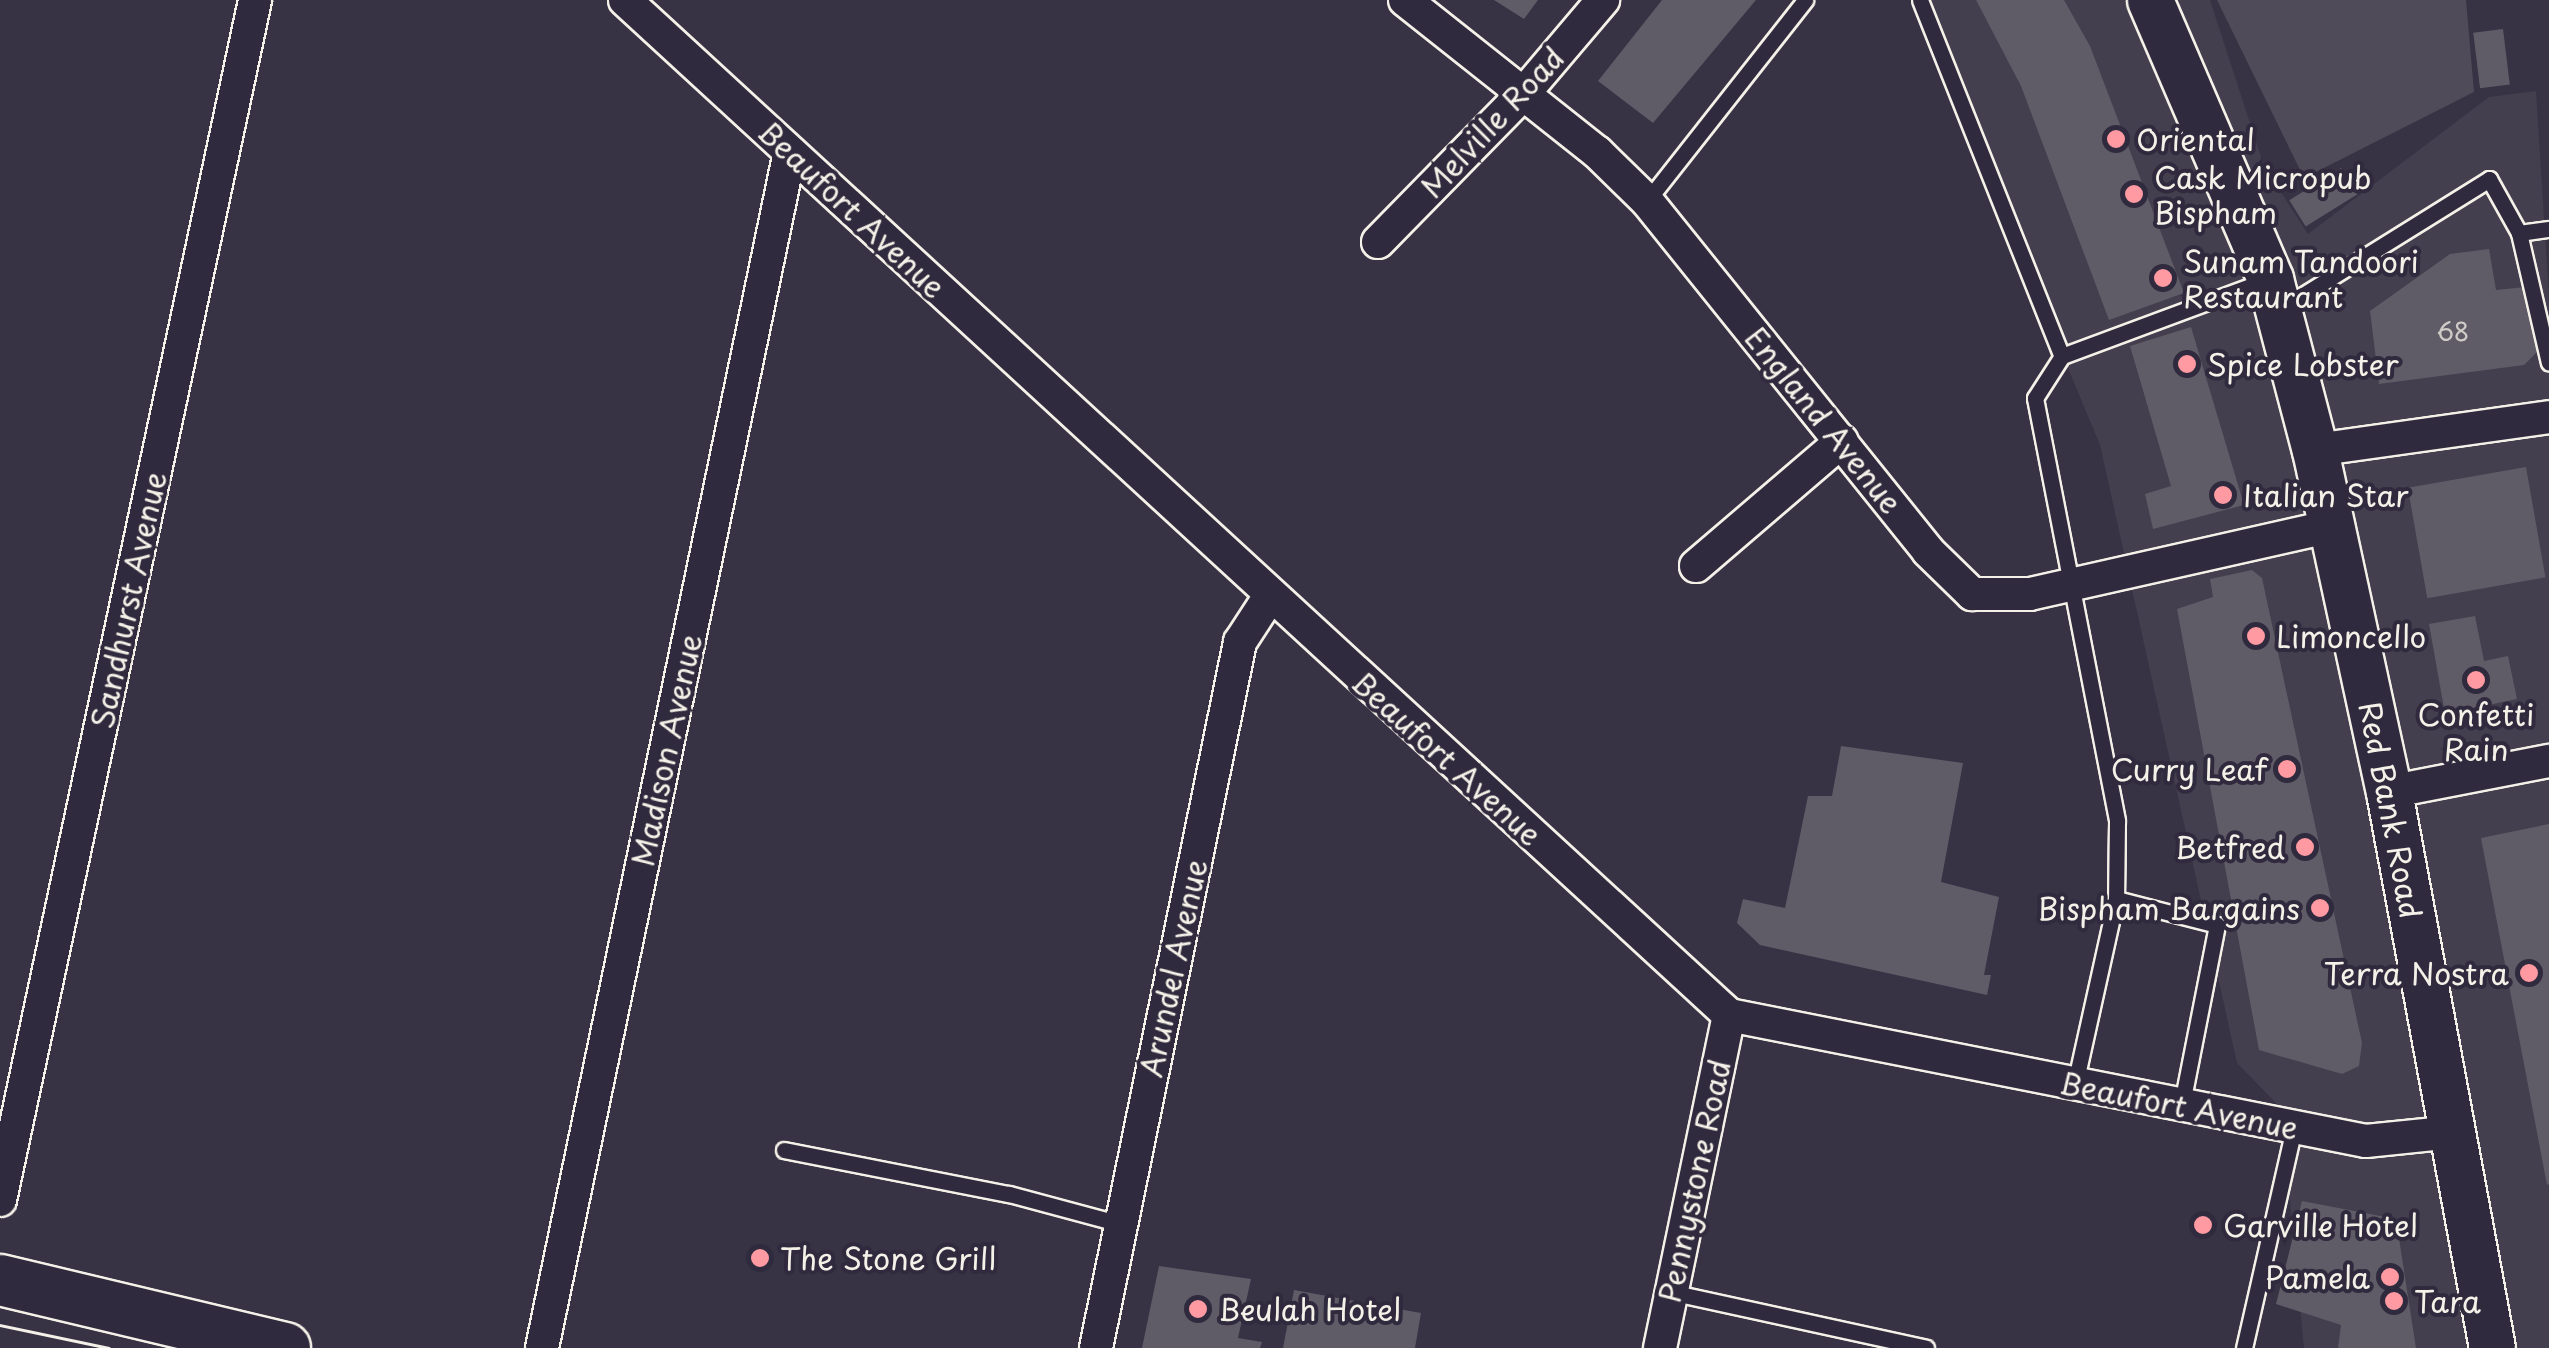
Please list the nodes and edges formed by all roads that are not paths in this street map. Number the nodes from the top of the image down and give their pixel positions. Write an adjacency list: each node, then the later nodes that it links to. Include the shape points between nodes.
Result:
1 (256, 0): 33 (street, Sandhurst Avenue)
2 (625, 0): 9 (street, Beaufort Avenue)
3 (1406, 0): 8 (street, England Avenue)
4 (1603, 0): 8 (street, Melville Road)
5 (1805, 0): 10 (lane)
6 (1920, 0): 15 (lane)
7 (2150, 0): 14 (street, Red Bank Road)
8 (1525, 92): 10 (street, England Avenue); 13 (street, Melville Road)
9 (790, 152): 23 (street, Beaufort Avenue); 38 (street, Madison Avenue)
10 (1647, 201): 18 (street, England Avenue)
11 (2549, 229): 12 (lane)
12 (2519, 233): 14 (lane, via 2489,179); 16 (lane)
13 (1378, 242)
14 (2274, 294): 15 (lane); 19 (street, Red Bank Road)
15 (2062, 356): 22 (lane, via 2035,398)
16 (2549, 363)
17 (2549, 417): 19 (street)
18 (1842, 441): 21 (street); 22 (street, England Avenue, via 1928,552 1972,594 2030,594)
19 (2314, 450): 20 (street, Red Bank Road)
20 (2331, 526): 22 (street, England Avenue); 25 (street, Red Bank Road)
21 (1696, 566)
22 (2071, 585): 26 (lane, via 2117,821)
23 (1270, 596): 27 (street, Beaufort Avenue); 34 (street, Arundel Avenue, via 1240,642)
24 (2549, 761): 25 (street)
25 (2389, 792): 31 (street, Red Bank Road)
26 (2116, 899): 28 (lane); 29 (lane, via 2217,925)
27 (1728, 1014): 28 (street, Beaufort Avenue); 36 (street, Pennystone Road)
28 (2075, 1084): 29 (street, Beaufort Avenue)
29 (2182, 1104): 30 (street, Beaufort Avenue)
30 (2294, 1128): 31 (street, Beaufort Avenue, via 2388,1143); 42 (lane)
31 (2453, 1132): 43 (street, Red Bank Road)
32 (784, 1150): 34 (lane, via 1009,1194)
33 (0, 1200)
34 (1120, 1224): 39 (street, Arundel Avenue)
35 (0, 1280): 37 (main road)
36 (1670, 1292): 40 (street, Pennystone Road); 41 (lane)
37 (285, 1348)
38 (542, 1348)
39 (1096, 1348)
40 (1660, 1348)
41 (1926, 1348)
42 (2244, 1348)
43 (2492, 1348)

